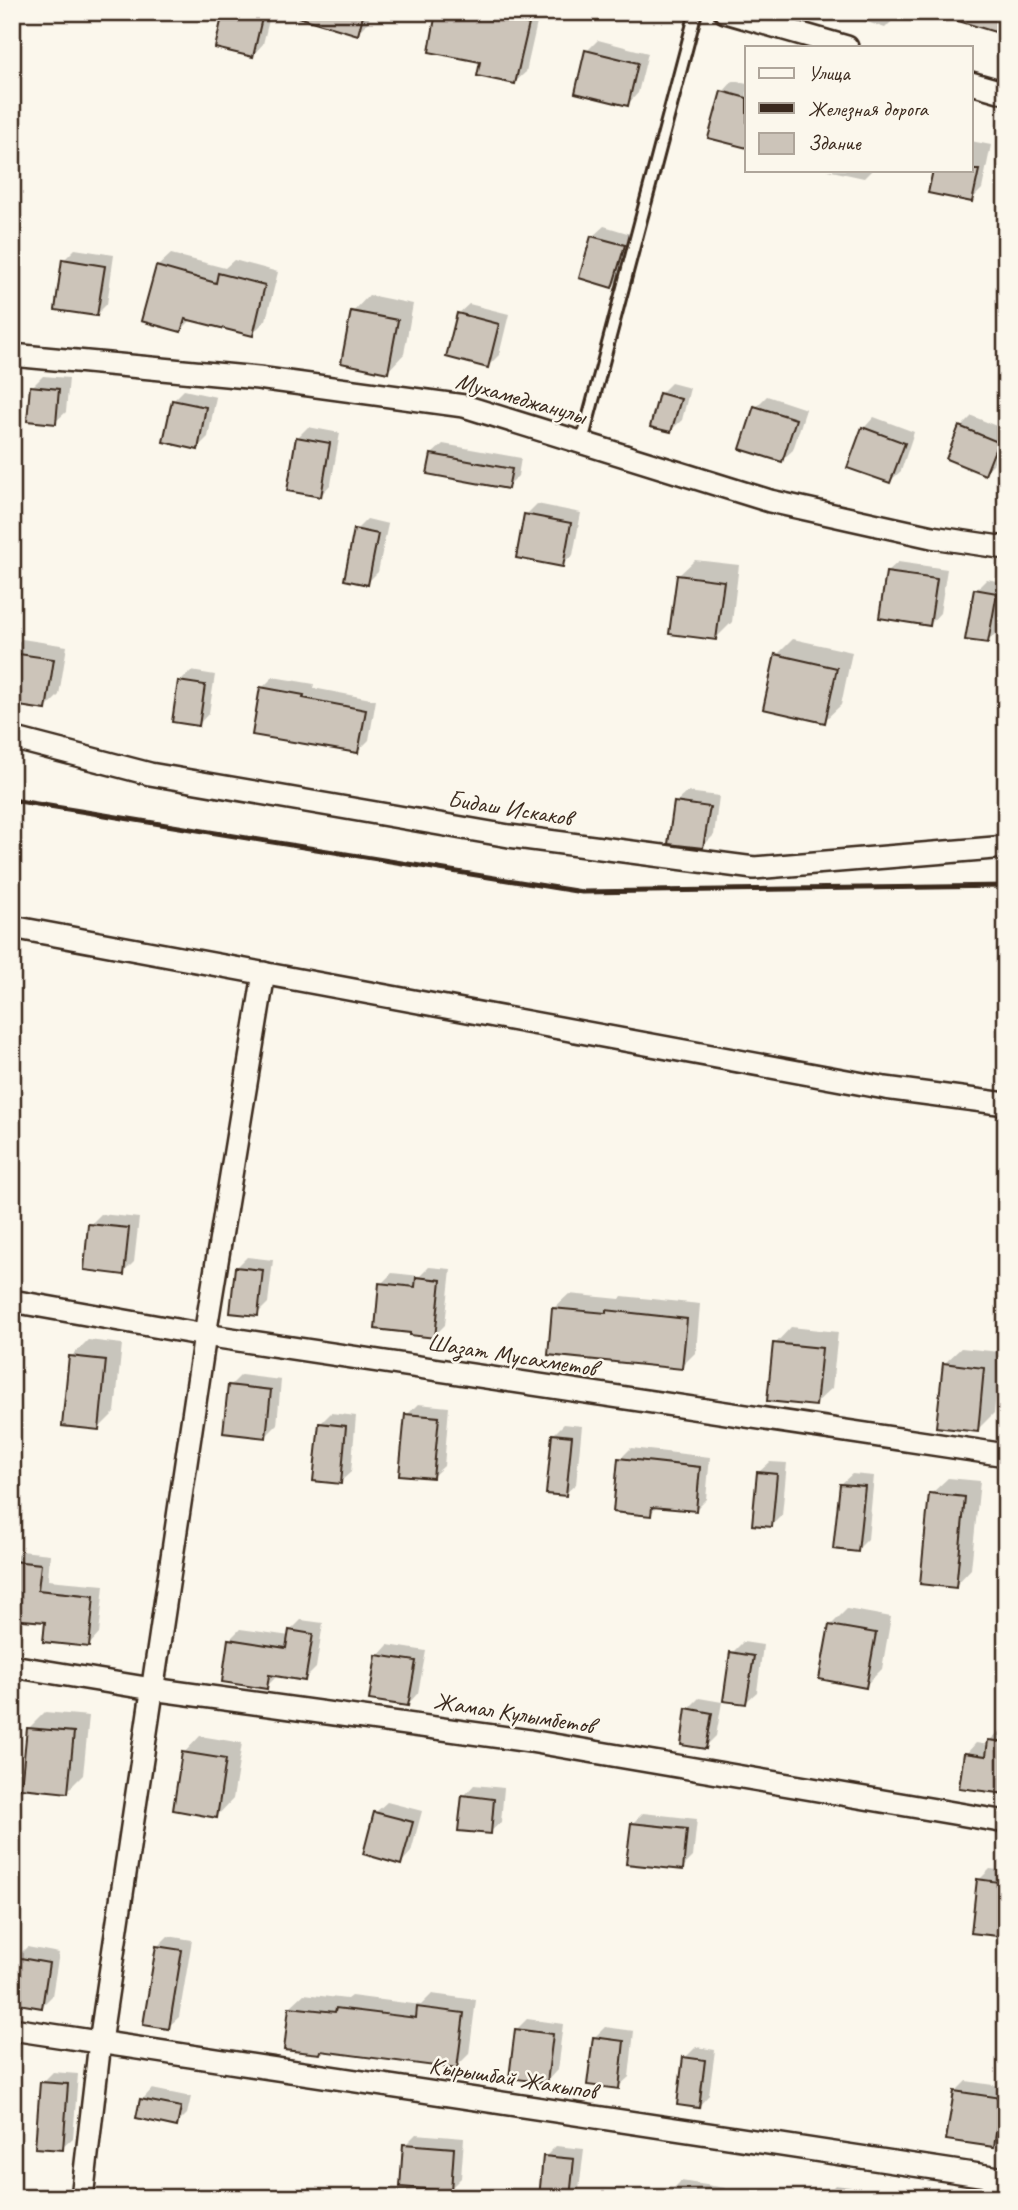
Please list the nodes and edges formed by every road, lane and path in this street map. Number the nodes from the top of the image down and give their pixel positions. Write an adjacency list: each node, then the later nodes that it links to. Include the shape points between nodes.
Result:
1 (696, 12): 7 (lane)
2 (725, 12): 3 (street)
3 (844, 46)
4 (972, 83): 5 (street)
5 (1006, 93)
6 (12, 355): 7 (street, Мухамеджанулы, via 258,378 464,406)
7 (582, 442): 8 (street, Мухамеджанулы, via 770,501 932,537)
8 (1006, 548)
9 (12, 738): 10 (street, Бидаш Искаков, via 150,774 509,836 754,868)
10 (1006, 846)
11 (12, 926): 12 (street)
12 (264, 973): 13 (street, via 885,1088); 15 (street)
13 (1006, 1104)
14 (12, 1301): 15 (street, Шазат Мусахметов)
15 (205, 1335): 16 (street, Шазат Мусахметов); 18 (street)
16 (1006, 1455)
17 (12, 1666): 18 (street, Жамал Кулымбетов)
18 (152, 1689): 19 (street, Жамал Кулымбетов, via 530,1741); 21 (street)
19 (1006, 1822)
20 (12, 2029): 21 (street, Кырышбай Жакыпов)
21 (100, 2042): 22 (street, Кырышбай Жакыпов); 23 (street)
22 (1006, 2179)
23 (82, 2198)

